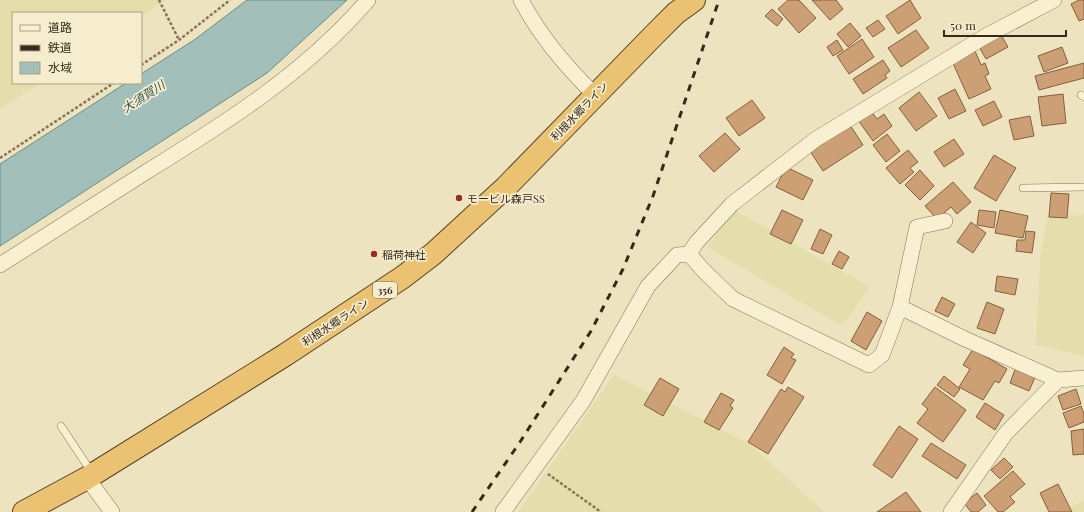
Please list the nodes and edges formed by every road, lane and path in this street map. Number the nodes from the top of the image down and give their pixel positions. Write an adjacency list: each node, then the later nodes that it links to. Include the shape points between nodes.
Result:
1 (159, 0): 7 (path)
2 (230, 0): 7 (path)
3 (368, 0): 16 (street, via 323,47 284,80 217,127)
4 (521, 0): 10 (street, via 551,45)
5 (694, 0): 10 (highway, 利根水郷ライン / 356, via 676,13)
6 (1054, 0): 15 (street, via 984,37 816,139 732,204)
7 (179, 40): 8 (path)
8 (142, 64)
9 (112, 84): 11 (path)
10 (595, 95): 22 (highway, 利根水郷ライン / 356, via 506,187 433,254 403,277)
11 (0, 158)
12 (1084, 187): 13 (lane)
13 (1023, 188)
14 (945, 220): 17 (street, via 917,227)
15 (689, 254): 17 (street, via 733,299 869,365 882,355); 21 (street, via 677,255 648,286 582,401)
16 (0, 265)
17 (900, 307): 19 (street)
18 (1084, 378): 19 (street)
19 (1058, 380): 27 (street, via 1006,434)
20 (61, 426): 22 (lane)
21 (536, 466): 25 (street); 26 (path)
22 (90, 476): 23 (highway, 利根水郷ライン / 356); 24 (street)
23 (24, 512)
24 (112, 512)
25 (503, 512)
26 (601, 512)
27 (951, 512)

